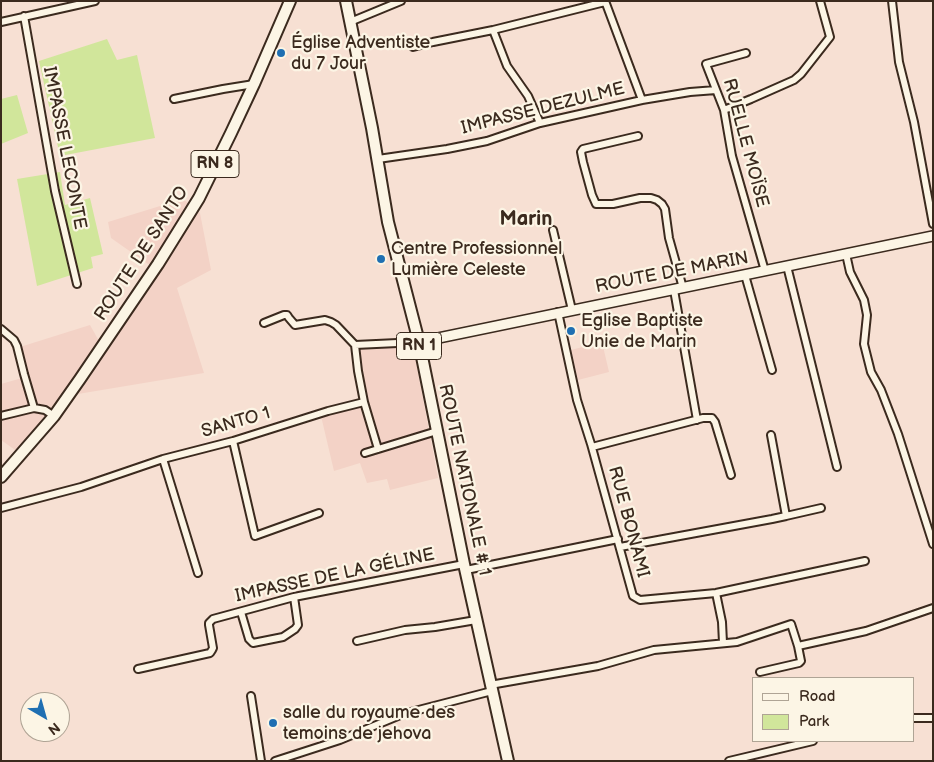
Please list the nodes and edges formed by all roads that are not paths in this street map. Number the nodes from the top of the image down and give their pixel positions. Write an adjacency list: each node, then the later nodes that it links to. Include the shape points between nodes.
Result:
1 (95, 1): 8 (street)
2 (290, 1): 14 (main road, ROUTE DE SANTO / RN 8)
3 (346, 1): 10 (main road, ROUTE NATIONALE # 1 / RN 1)
4 (401, 1): 10 (street)
5 (605, 1): 11 (street); 17 (street)
6 (820, 1): 18 (street, via 830,37 802,74)
7 (892, 1): 22 (street, via 899,62)
8 (24, 16): 9 (street); 29 (street, IMPASSE LECONTE, via 55,191)
9 (1, 22)
10 (350, 22): 21 (main road, ROUTE NATIONALE # 1 / RN 1)
11 (493, 30): 12 (street); 19 (street, via 507,66 528,96)
12 (412, 47)
13 (746, 53): 15 (street, RUELLE MOÏSE, via 706,64)
14 (254, 84): 16 (street); 41 (main road, ROUTE DE SANTO / RN 8, via 198,198 158,264)
15 (716, 90): 17 (street, IMPASSE DEZULME); 18 (street, RUELLE MOÏSE)
16 (174, 99)
17 (642, 100): 19 (street, IMPASSE DEZULME)
18 (724, 110): 27 (street, RUELLE MOÏSE, via 732,156)
19 (540, 124): 21 (street, IMPASSE DEZULME, via 487,141)
20 (638, 136): 30 (street, via 583,149 583,162 596,204 651,198 665,208)
21 (378, 159): 35 (main road, ROUTE NATIONALE # 1 / RN 1, via 388,222)
22 (933, 224)
23 (553, 230): 31 (street)
24 (933, 236): 25 (main road, ROUTE DE MARIN)
25 (846, 254): 26 (main road, ROUTE DE MARIN); 58 (street, via 850,272 864,300 867,315 864,344 871,372 898,434)
26 (787, 266): 27 (main road, ROUTE DE MARIN); 50 (street)
27 (765, 271): 28 (main road, ROUTE DE MARIN)
28 (745, 275): 30 (main road, ROUTE DE MARIN); 37 (street)
29 (77, 284)
30 (678, 289): 31 (main road, ROUTE DE MARIN); 42 (street)
31 (572, 310): 32 (main road, ROUTE DE MARIN)
32 (558, 312): 35 (main road, ROUTE DE MARIN); 46 (street, RUE BONAMI, via 577,400)
33 (264, 323): 36 (street, via 284,315 295,326 325,320 336,325)
34 (1, 329): 39 (street, via 17,346)
35 (419, 342): 36 (street); 43 (main road, ROUTE NATIONALE # 1 / RN 1)
36 (355, 346): 38 (street)
37 (772, 370)
38 (364, 402): 45 (street, SANTO 1); 47 (street)
39 (34, 408): 40 (street); 41 (street)
40 (1, 416)
41 (54, 416): 52 (main road, ROUTE DE SANTO / RN 8)
42 (697, 420): 46 (street); 51 (street, via 712,418 715,422)
43 (437, 431): 47 (street); 61 (main road, ROUTE NATIONALE # 1 / RN 1)
44 (771, 435): 56 (street)
45 (232, 441): 49 (street, SANTO 1); 55 (street, via 255,536)
46 (592, 447): 57 (street, RUE BONAMI)
47 (378, 449): 48 (street)
48 (364, 453)
49 (163, 459): 53 (street, SANTO 1, via 81,488); 62 (street)
50 (838, 467)
51 (731, 475)
52 (1, 477)
53 (1, 508)
54 (821, 508): 56 (street)
55 (319, 513)
56 (786, 516): 59 (street)
57 (618, 539): 59 (street, RUE BONAMI); 61 (street, IMPASSE DE LA GÉLINE)
58 (933, 544)
59 (620, 547): 63 (street, RUE BONAMI, via 633,596 640,600)
60 (866, 561): 63 (street, RUE BONAMI)
61 (465, 567): 64 (street, IMPASSE DE LA GÉLINE); 67 (main road, ROUTE NATIONALE # 1 / RN 1)
62 (198, 573)
63 (716, 593): 69 (street)
64 (294, 597): 66 (street, IMPASSE DE LA GÉLINE); 66 (street, via 298,626 283,637 253,643 248,639)
65 (933, 608): 70 (street, via 866,632)
66 (241, 612): 71 (street, IMPASSE DE LA GÉLINE, via 209,623 211,652)
67 (476, 620): 68 (street); 73 (main road, ROUTE NATIONALE # 1 / RN 1)
68 (357, 641)
69 (723, 643): 70 (street, via 737,642 792,624); 73 (street, via 654,650 598,666)
70 (798, 646): 72 (street, via 799,663)
71 (138, 668)
72 (760, 672)
73 (491, 688): 79 (street, via 404,714); 80 (main road, ROUTE NATIONALE # 1 / RN 1)
74 (251, 696): 78 (street)
75 (914, 718): 76 (street)
76 (932, 718)
77 (809, 742): 81 (street)
78 (260, 761)
79 (276, 761)
80 (508, 761)
81 (729, 761)

